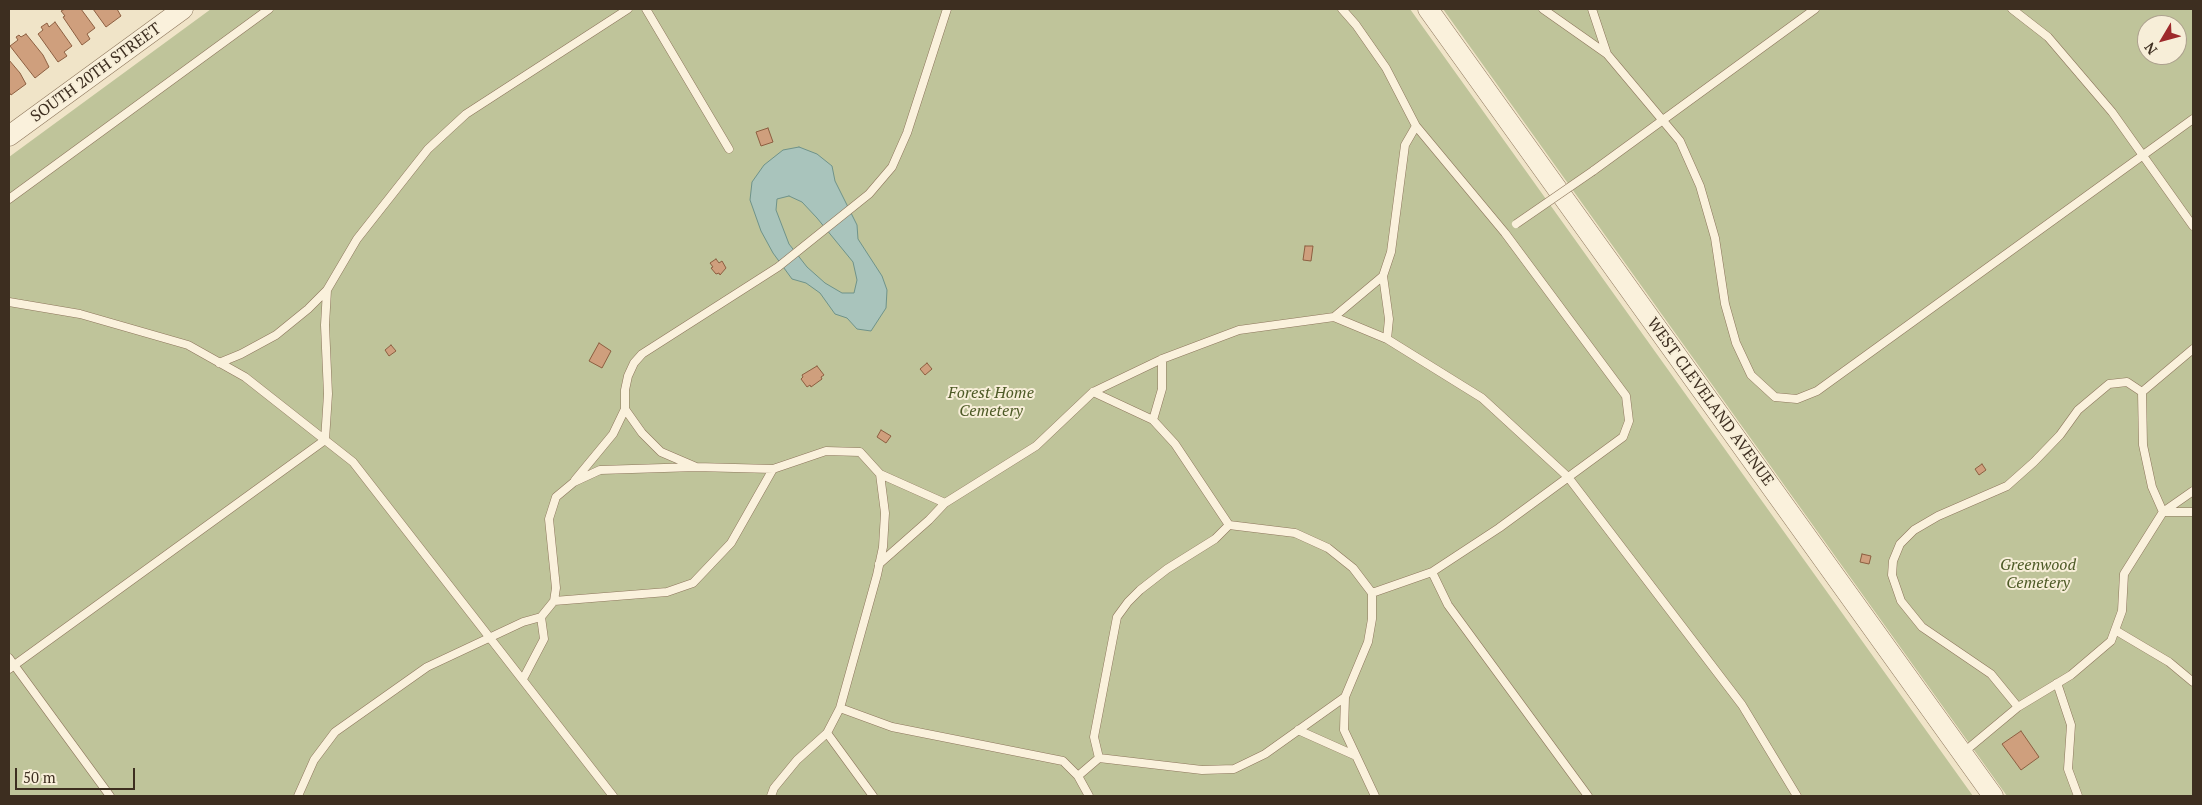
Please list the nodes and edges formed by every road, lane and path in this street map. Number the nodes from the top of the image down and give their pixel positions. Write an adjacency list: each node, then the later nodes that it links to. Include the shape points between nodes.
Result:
1 (183, 9): 16 (street, SOUTH 20TH STREET)
2 (269, 9): 19 (lane)
3 (628, 9): 23 (lane, via 466,114 453,126 428,150 357,239)
4 (646, 9): 17 (lane)
5 (947, 9): 32 (lane, via 907,133 892,167 858,204 778,267 642,354 628,376)
6 (1342, 9): 15 (lane, via 1386,68)
7 (1428, 9): 62 (street, WEST CLEVELAND AVENUE)
8 (1543, 9): 12 (lane)
9 (1592, 9): 12 (lane)
10 (1815, 9): 14 (lane)
11 (2012, 9): 18 (lane, via 2048,37 2112,112)
12 (1607, 54): 14 (lane)
13 (2193, 119): 18 (lane)
14 (1662, 120): 18 (lane, via 1680,141 1700,186 1715,238 1725,304 1736,343 1751,376 1775,397 1798,399 1817,391); 21 (lane, bridge)
15 (1416, 126): 21 (lane); 22 (lane, via 1405,145 1391,252)
16 (9, 136)
17 (729, 149)
18 (2142, 155): 20 (lane)
19 (9, 199)
20 (2193, 226)
21 (1505, 233): 38 (lane, via 1626,396 1629,421 1623,437)
22 (1383, 276): 25 (lane); 26 (lane, via 1389,319)
23 (327, 290): 29 (lane, via 276,335); 34 (lane)
24 (9, 302): 29 (lane, via 80,314 132,328 188,345)
25 (1334, 317): 26 (lane); 28 (lane, via 1238,330)
26 (1386, 339): 38 (lane, via 1482,398)
27 (2193, 349): 31 (lane)
28 (1162, 359): 30 (lane); 33 (lane, via 1162,389)
29 (219, 362): 34 (lane, via 245,377)
30 (1093, 392): 33 (lane); 41 (lane, via 1036,446)
31 (2142, 392): 42 (lane, via 2143,445 2152,486); 59 (lane, via 2127,382 2109,384 2078,410 2041,455 2007,486 1914,530 1900,544 1893,560 1892,575 1901,601 1922,628 1991,674)
32 (625, 409): 35 (lane, via 661,452); 39 (lane, via 613,434)
33 (1153, 420): 44 (lane, via 1175,444)
34 (325, 440): 51 (lane, via 353,462); 53 (lane)
35 (696, 467): 36 (lane); 39 (lane, via 600,470)
36 (773, 469): 37 (lane, via 826,450 860,452); 48 (lane, via 731,543 692,583 667,592)
37 (880, 474): 41 (lane); 45 (lane, via 885,513)
38 (1568, 477): 46 (lane); 74 (lane, via 1742,705)
39 (574, 482): 48 (lane, via 556,498 549,519 556,588)
40 (2193, 491): 42 (lane)
41 (945, 503): 45 (lane)
42 (2163, 512): 43 (lane); 50 (lane, via 2124,574 2122,611)
43 (2193, 512)
44 (1229, 524): 47 (lane, via 1295,532 1328,548 1353,568); 64 (lane, via 1215,539 1140,590 1117,618 1094,737)
45 (879, 564): 58 (lane)
46 (1432, 572): 47 (lane); 73 (lane, via 1448,605)
47 (1372, 593): 57 (lane, via 1368,642)
48 (554, 601): 49 (lane)
49 (541, 617): 51 (lane); 54 (lane, via 544,638)
50 (2116, 630): 55 (lane, via 2169,662); 56 (lane, via 2111,641)
51 (491, 637): 54 (lane); 67 (lane, via 428,667 335,732 314,760)
52 (9, 658): 53 (lane)
53 (11, 667): 66 (lane)
54 (523, 679): 68 (lane)
55 (2193, 682)
56 (2057, 683): 59 (lane); 76 (lane, via 2071,725 2068,769)
57 (1345, 697): 60 (lane); 63 (lane, via 1344,730)
58 (840, 708): 61 (lane); 65 (lane, via 892,727 1063,761)
59 (2018, 708): 62 (lane)
60 (1298, 730): 63 (lane); 64 (lane, via 1265,754 1234,769 1202,770)
61 (827, 733): 69 (lane, via 797,760); 70 (lane)
62 (1962, 754): 75 (street, WEST CLEVELAND AVENUE)
63 (1354, 755): 72 (lane)
64 (1099, 758): 65 (lane)
65 (1078, 776): 71 (lane)
66 (110, 796)
67 (298, 796)
68 (613, 796)
69 (771, 796)
70 (873, 796)
71 (1089, 796)
72 (1374, 796)
73 (1588, 796)
74 (1797, 796)
75 (1993, 796)
76 (2078, 796)

